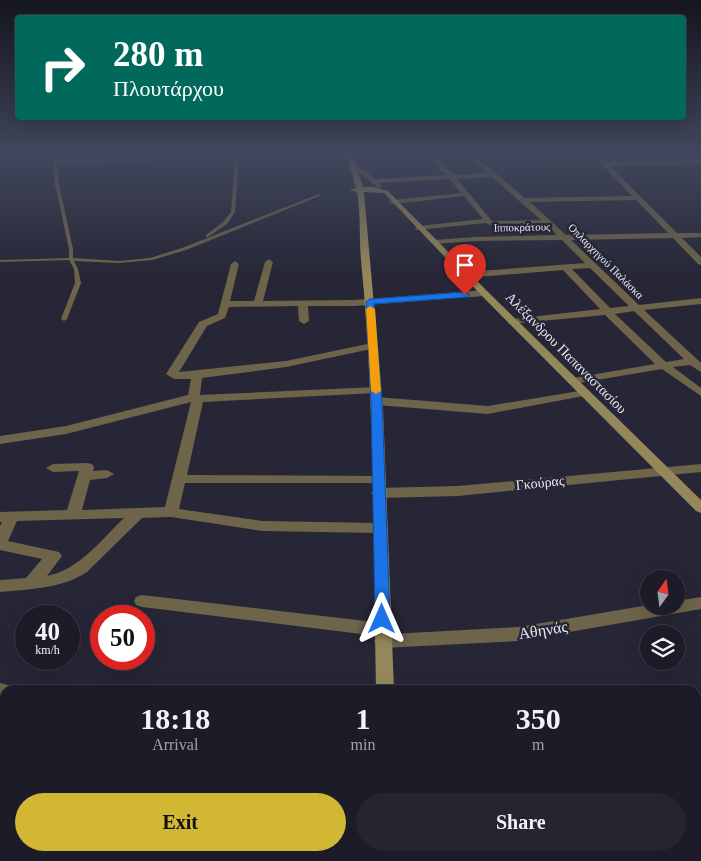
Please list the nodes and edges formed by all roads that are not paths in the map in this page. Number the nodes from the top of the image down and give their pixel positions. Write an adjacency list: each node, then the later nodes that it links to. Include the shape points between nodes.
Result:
1 (59, 194): 26 (lane)
2 (235, 194): 17 (lane, via 234,210)
3 (355, 194): 21 (main road, via 353,205 357,226)
4 (356, 194): 21 (main road)
5 (373, 194): 12 (main road)
6 (385, 194): 12 (street)
7 (462, 194): 12 (street)
8 (467, 194): 15 (street)
9 (517, 194): 14 (street, Οπλαρχηγού Παλάσκα)
10 (634, 194): 13 (street)
11 (320, 195): 18 (lane)
12 (387, 197): 19 (main road, Αλέξανδρου Παπαναστασίου)
13 (638, 198): 14 (street); 22 (street)
14 (524, 200): 16 (street, Οπλαρχηγού Παλάσκα)
15 (488, 221): 16 (street); 19 (street)
16 (549, 222): 23 (street, Οπλαρχηγού Παλάσκα)
17 (225, 223): 18 (lane); 24 (lane)
18 (241, 226): 24 (lane)
19 (419, 228): 25 (main road, Αλέξανδρου Παπαναστασίου)
20 (701, 235): 22 (street, Ιπποκράτους)
21 (363, 236): 36 (main road)
22 (676, 236): 23 (street, Ιπποκράτους); 29 (street)
23 (564, 237): 25 (street, Ιπποκράτους); 31 (street, Οπλαρχηγού Παλάσκα)
24 (207, 239): 26 (lane, via 143,260)
25 (434, 242): 33 (main road, Αλέξανδρου Παπαναστασίου)
26 (71, 259): 27 (lane); 42 (lane, via 78,283)
27 (0, 261)
28 (269, 262): 39 (street)
29 (701, 262)
30 (235, 264): 38 (street)
31 (591, 265): 32 (street); 40 (street, Οπλαρχηγού Παλάσκα)
32 (564, 267): 33 (street); 41 (street)
33 (465, 275): 34 (main road, Αλέξανδρου Παπαναστασίου)
34 (484, 293): 36 (street); 44 (main road, Αλέξανδρου Παπαναστασίου)
35 (701, 301): 40 (street)
36 (370, 302): 37 (street); 45 (main road)
37 (303, 303): 39 (street); 43 (street)
38 (226, 304): 39 (street); 48 (street, via 220,318 204,324 172,374)
39 (258, 304)
40 (636, 308): 41 (street); 46 (street, Οπλαρχηγού Παλάσκα)
41 (608, 312): 44 (street); 47 (street)
42 (64, 319)
43 (304, 320)
44 (513, 322): 49 (main road, Αλέξανδρου Παπαναστασίου)
45 (372, 346): 48 (street, via 286,364); 52 (main road)
46 (697, 365): 47 (street)
47 (664, 366): 49 (street); 51 (street)
48 (197, 375): 53 (street)
49 (573, 381): 50 (main road, Αλέξανδρου Παπαναστασίου)
50 (585, 393): 52 (street, via 488,410); 57 (main road, Αλέξανδρου Παπαναστασίου)
51 (701, 393)
52 (376, 396): 53 (street); 61 (main road)
53 (196, 399): 54 (street, via 50,433); 60 (street)
54 (0, 440)
55 (53, 468): 59 (street, via 87,467)
56 (701, 468): 57 (street, Γκούρας)
57 (665, 472): 61 (street, Γκούρας, via 458,491); 62 (main road, Αλέξανδρου Παπαναστασίου)
58 (107, 474): 59 (street)
59 (85, 476): 65 (street)
60 (179, 479): 61 (street, Γκούρας); 64 (street)
61 (378, 486): 67 (main road)
62 (701, 508)
63 (140, 512): 64 (street); 65 (street); 69 (street, via 75,573 64,578)
64 (171, 512): 67 (street, via 263,526)
65 (73, 514): 66 (street)
66 (6, 517): 68 (street)
67 (379, 528): 73 (main road)
68 (0, 543): 69 (street, via 54,556)
69 (32, 582): 70 (street)
70 (0, 586)
71 (142, 601): 73 (street, Αθηνάς)
72 (701, 603): 73 (street, Αθηνάς, via 518,634)
73 (383, 636): 74 (main road)
74 (385, 685)

